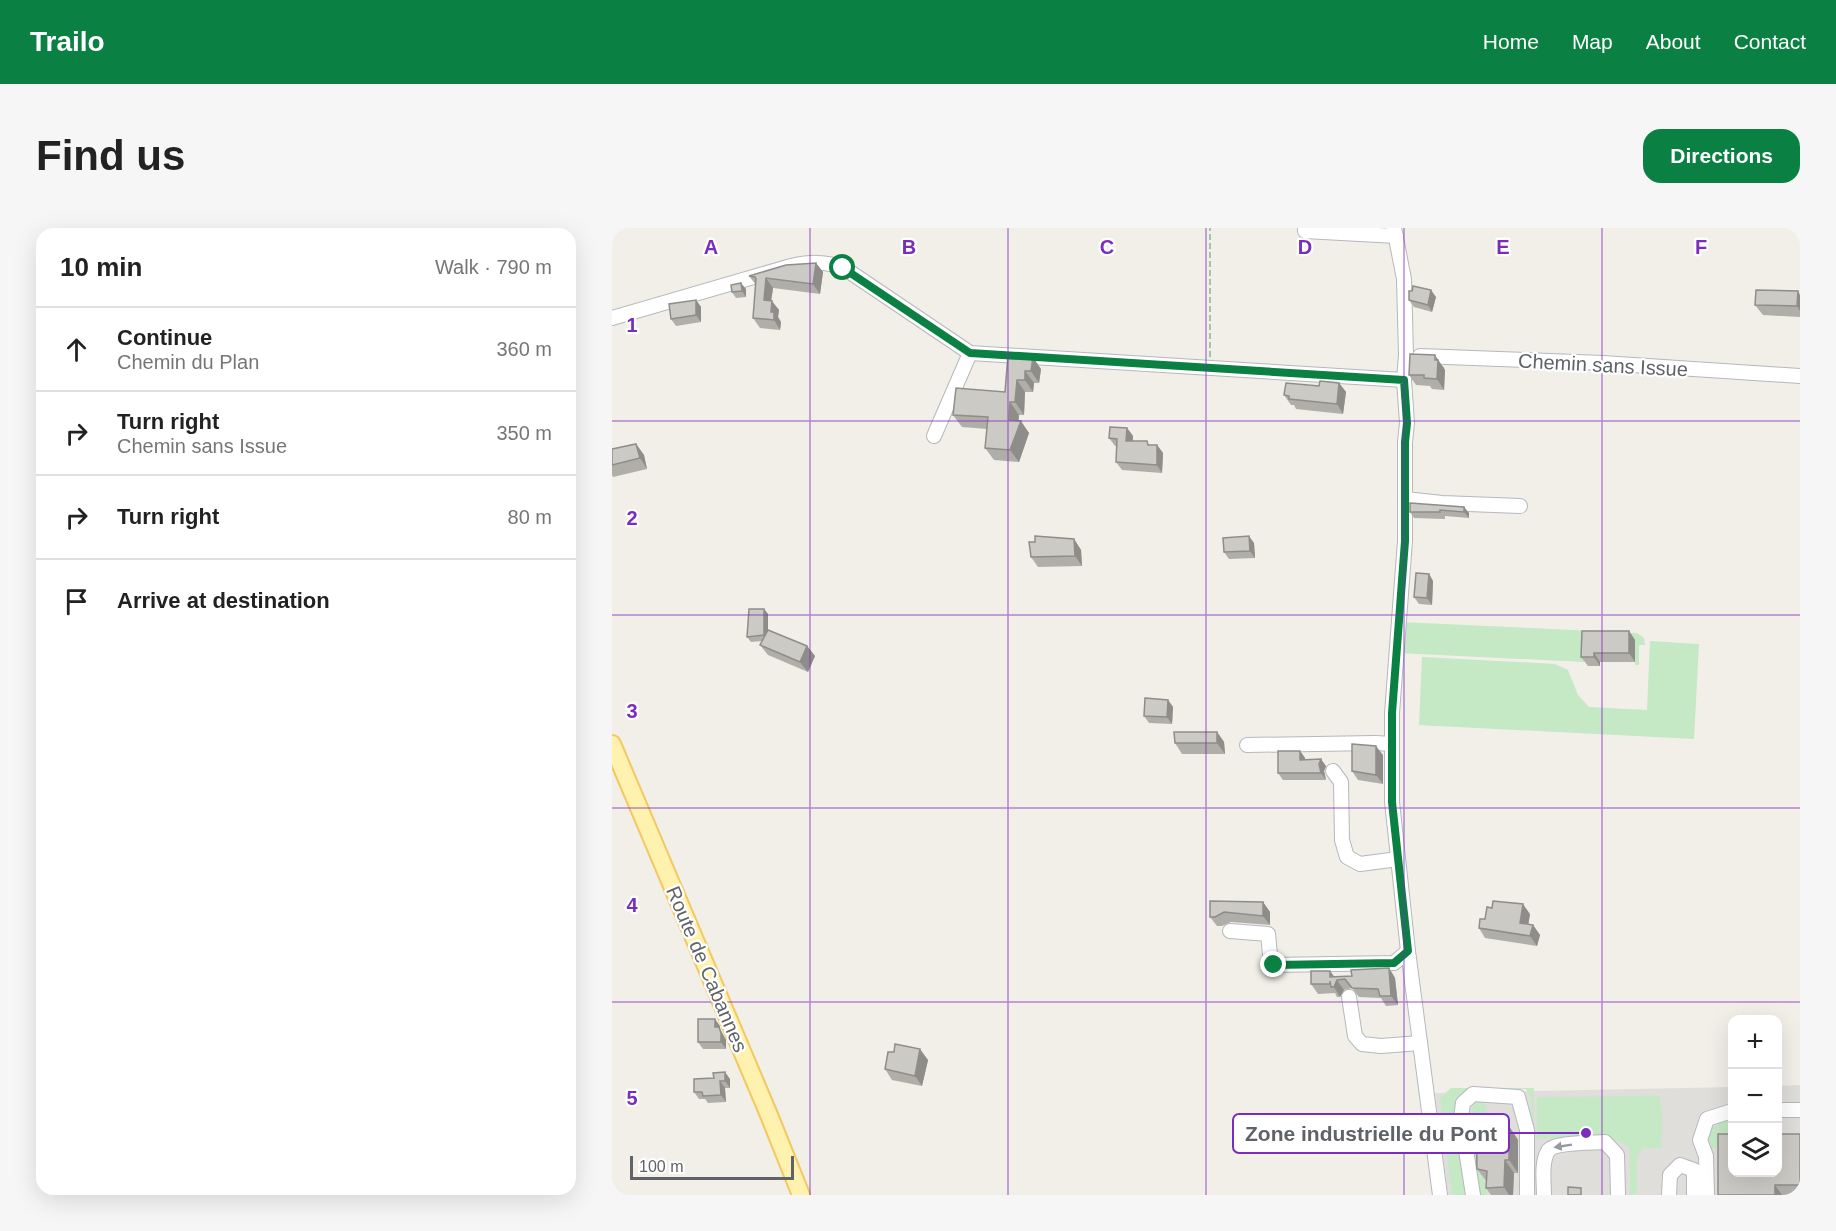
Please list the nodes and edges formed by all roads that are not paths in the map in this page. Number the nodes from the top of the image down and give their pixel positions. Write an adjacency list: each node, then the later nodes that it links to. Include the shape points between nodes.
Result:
1 (1305, 228): 2 (street)
2 (1395, 232): 5 (street, via 1404,279)
3 (612, 318): 4 (street, via 790,266 829,263 843,268)
4 (970, 353): 7 (street); 8 (street)
5 (1406, 356): 6 (street, Chemin sans Issue); 7 (street)
6 (1800, 376)
7 (1404, 380): 9 (street)
8 (934, 436)
9 (1405, 499): 10 (street); 12 (street)
10 (1520, 506)
11 (612, 744): 23 (main road, Route de Cabannes)
12 (1392, 744): 13 (street); 15 (street, via 1392,802)
13 (1247, 745)
14 (1333, 771): 15 (street, via 1341,782 1342,840 1347,857 1360,864)
15 (1398, 859): 17 (street)
16 (1230, 931): 17 (street, via 1268,934 1274,965 1394,963)
17 (1408, 951): 19 (street)
18 (1349, 997): 19 (street, via 1355,1036 1362,1044)
19 (1420, 1043): 24 (street)
20 (1782, 1110): 21 (street)
21 (1800, 1110)
22 (1728, 1112): 31 (street, via 1707,1119 1700,1140 1706,1156)
23 (801, 1195)
24 (1440, 1195)
25 (1473, 1195): 26 (street, via 1461,1118 1463,1104 1473,1094 1518,1097 1527,1130)
26 (1527, 1195)
27 (1544, 1195): 28 (street, one-way to 27, via 1617,1155 1605,1142 1555,1145 1548,1151)
28 (1618, 1195)
29 (1669, 1195): 30 (street, via 1670,1175 1680,1165 1694,1170)
30 (1694, 1195)
31 (1707, 1195)

